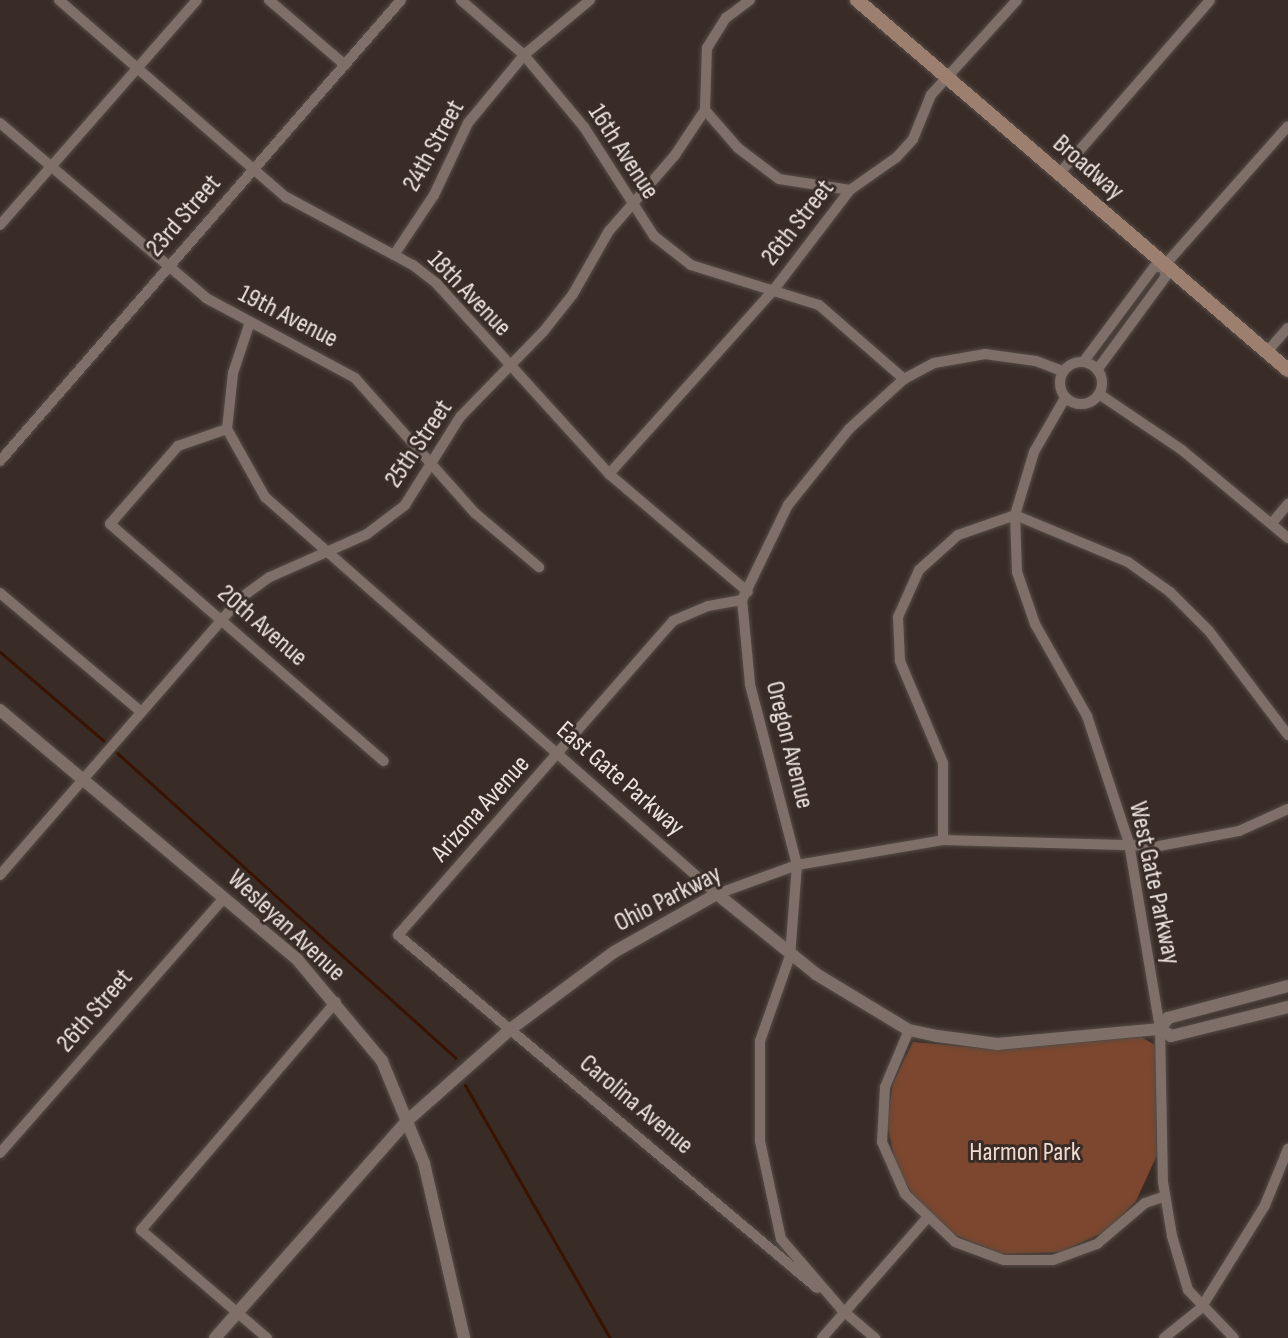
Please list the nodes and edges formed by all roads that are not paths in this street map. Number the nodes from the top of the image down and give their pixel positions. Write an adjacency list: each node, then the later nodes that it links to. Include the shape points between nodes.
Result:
1 (59, 0): 13 (street, 18th Avenue)
2 (197, 0): 13 (street)
3 (269, 0): 12 (street)
4 (401, 0): 12 (street, 23rd Street)
5 (461, 0): 11 (street, 16th Avenue)
6 (590, 0): 11 (street, 24th Street)
7 (750, 0): 15 (street, via 726,18 707,48)
8 (857, 0): 14 (main road, Broadway)
9 (1017, 0): 14 (street, 26th Street)
10 (1210, 0): 20 (street)
11 (524, 55): 22 (street, 16th Avenue, via 584,127); 24 (street, 24th Street, via 468,123 434,195)
12 (345, 65): 19 (street, 23rd Street)
13 (137, 68): 18 (street); 19 (street, 18th Avenue)
14 (948, 79): 20 (main road, Broadway); 21 (street, 26th Street, via 931,95 913,139)
15 (705, 110): 21 (street, via 738,148 779,179); 22 (street, 25th Street, via 658,180)
16 (0, 123): 18 (street, 19th Avenue)
17 (1288, 126): 26 (street)
18 (51, 166): 23 (street); 25 (street, 19th Avenue)
19 (253, 169): 24 (street, 18th Avenue, via 315,216); 25 (street, 23rd Street)
20 (1059, 174): 26 (main road, Broadway)
21 (850, 190): 27 (street, 26th Street)
22 (631, 206): 27 (street, 16th Avenue, via 654,236 691,265); 32 (street, 25th Street, via 609,231 563,307)
23 (0, 225)
24 (394, 255): 32 (street, 18th Avenue, via 437,284)
25 (169, 267): 28 (street, 19th Avenue); 40 (street, 23rd Street)
26 (1163, 267): 30 (main road, Broadway); 31 (street, via 1154,267); 33 (street, via 1166,276)
27 (772, 292): 36 (street, 16th Avenue, via 819,305); 42 (street, 26th Street)
28 (249, 325): 39 (street, via 233,373); 41 (street, 19th Avenue, via 355,378 391,413)
29 (1288, 328): 30 (street)
30 (1266, 353): 34 (main road, Broadway)
31 (1084, 361): 33 (street); 35 (street)
32 (506, 366): 41 (street, 25th Street, via 460,417); 42 (street, 18th Avenue)
33 (1097, 370): 37 (street, via 1102,380)
34 (1288, 370)
35 (1062, 371): 36 (street, via 1036,361 985,354 934,363); 38 (street, via 1059,385)
36 (904, 379): 50 (street, via 849,429 788,505)
37 (1099, 394): 38 (street, via 1083,404); 45 (street, via 1182,450)
38 (1065, 398): 44 (street, West Gate Parkway, via 1034,452)
39 (227, 429): 47 (street, East Gate Parkway, via 265,497); 51 (street, 20th Avenue, via 178,446 110,524)
40 (0, 461)
41 (429, 463): 47 (street, 25th Street, via 405,505 388,521); 48 (street, 19th Avenue, via 475,513)
42 (609, 474): 50 (street, 18th Avenue)
43 (1288, 504): 45 (street)
44 (1015, 515): 54 (street, via 1128,562 1170,592 1209,631); 59 (street, via 958,535 928,561 898,617 900,661 943,763); 60 (street, West Gate Parkway, via 1017,572 1035,624 1087,716)
45 (1272, 523): 46 (street)
46 (1288, 538)
47 (328, 553): 51 (street, 25th Street, via 270,577); 55 (street, East Gate Parkway)
48 (539, 567)
49 (0, 593): 53 (street)
50 (745, 596): 55 (street, Arizona Avenue, via 673,621); 61 (street, Oregon Avenue, via 750,684)
51 (221, 619): 53 (street, 25th Street); 56 (street, 20th Avenue)
52 (0, 710): 57 (street, Wesleyan Avenue)
53 (140, 711): 57 (street, 25th Street)
54 (1288, 735)
55 (559, 755): 63 (street, East Gate Parkway); 65 (street, Arizona Avenue)
56 (384, 761)
57 (84, 780): 62 (street, 25th Street); 64 (street, Wesleyan Avenue)
58 (1288, 809): 60 (street, Ohio Parkway, via 1239,831 1159,846)
59 (943, 840): 60 (street, Ohio Parkway); 61 (street, Ohio Parkway)
60 (1129, 843): 71 (street, West Gate Parkway)
61 (797, 865): 63 (street, Ohio Parkway); 66 (street, Oregon Avenue)
62 (0, 875)
63 (717, 894): 66 (street, East Gate Parkway); 70 (street, Ohio Parkway, via 614,952)
64 (224, 898): 68 (street, Wesleyan Avenue, via 296,958); 75 (street, 26th Street)
65 (398, 935): 70 (street, Carolina Avenue)
66 (790, 956): 72 (street, East Gate Parkway); 80 (street, Oregon Avenue, via 760,1041 760,1141 781,1239)
67 (1288, 986): 71 (street, East Gate Parkway, via 1168,1018)
68 (336, 1002): 73 (street, Wesleyan Avenue, via 382,1061); 79 (street, via 141,1230)
69 (1286, 1009): 71 (street, East Gate Parkway, via 1171,1036)
70 (512, 1028): 73 (street, Ohio Parkway); 80 (street, Carolina Avenue)
71 (1160, 1029): 72 (street, East Gate Parkway, via 997,1044); 76 (street, West Gate Parkway)
72 (909, 1030): 77 (street, via 885,1087 882,1142 897,1180)
73 (409, 1119): 79 (street, Ohio Parkway); 83 (street, Wesleyan Avenue)
74 (1288, 1149): 78 (street, via 1265,1205)
75 (0, 1153)
76 (1165, 1196): 77 (street, via 1145,1203 1097,1244 1044,1262 975,1253); 78 (street, West Gate Parkway, via 1179,1264)
77 (926, 1219): 80 (street)
78 (1201, 1308): 86 (street); 87 (street, West Gate Parkway)
79 (238, 1312): 81 (street, Ohio Parkway); 82 (street)
80 (844, 1312): 84 (street); 85 (street, Carolina Avenue)
81 (215, 1338)
82 (267, 1338)
83 (464, 1338)
84 (822, 1338)
85 (875, 1338)
86 (1164, 1338)
87 (1234, 1338)

